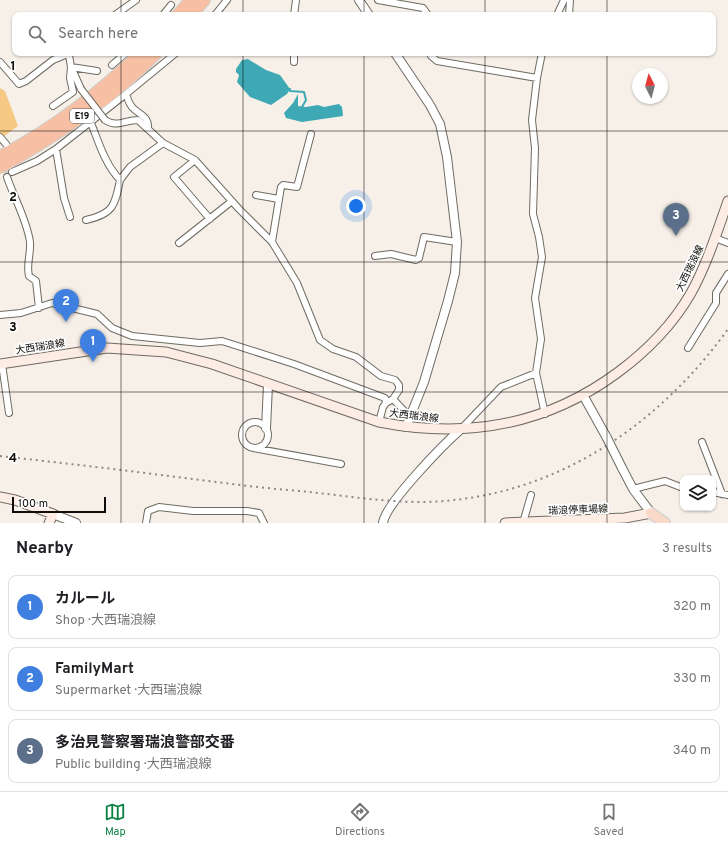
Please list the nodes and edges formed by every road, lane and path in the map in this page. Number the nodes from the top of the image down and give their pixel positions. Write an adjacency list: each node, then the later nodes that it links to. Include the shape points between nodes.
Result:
1 (136, 0): 11 (street)
2 (191, 0): 10 (highway)
3 (204, 0): 12 (highway)
4 (226, 0): 13 (street)
5 (296, 0): 14 (street)
6 (359, 0): 15 (street)
7 (378, 0): 16 (street, via 423,8)
8 (564, 0): 17 (street)
9 (570, 0): 18 (street)
10 (173, 7)
11 (119, 12)
12 (194, 12)
13 (216, 12)
14 (294, 12)
15 (367, 12)
16 (426, 12)
17 (558, 12)
18 (569, 12)
19 (64, 56): 29 (street, via 53,60 19,84)
20 (69, 56): 32 (street)
21 (122, 56): 31 (street)
22 (139, 56): 44 (highway, E19, via 77,107 31,139)
23 (153, 56): 46 (highway, E19, via 120,86 76,120)
24 (172, 56): 35 (street)
25 (294, 56): 30 (street)
26 (397, 56): 59 (street, via 430,105 441,129 447,157)
27 (431, 56): 34 (street, via 437,60)
28 (541, 56): 34 (street)
29 (0, 62)
30 (294, 62)
31 (112, 64)
32 (71, 67): 33 (street); 36 (street, via 73,92); 38 (street, bridge, via 81,89 105,120 118,125 138,120)
33 (97, 71)
34 (537, 78): 70 (street, via 532,120 535,148 533,214 542,257 535,298 541,340)
35 (126, 94): 37 (street); 38 (street, via 133,108 146,117)
36 (53, 106)
37 (92, 123): 43 (street); 49 (street, via 104,158)
38 (148, 129): 41 (street)
39 (311, 134): 51 (street, via 297,187 283,185)
40 (0, 136): 42 (street)
41 (163, 143): 45 (street); 49 (street, via 130,167)
42 (6, 144)
43 (56, 149): 47 (street); 54 (street, via 64,198)
44 (0, 156)
45 (196, 160): 52 (street); 55 (street, via 174,177)
46 (0, 167)
47 (12, 172)
48 (7, 177): 64 (street, via 27,228 31,252 27,270 29,276 36,281)
49 (120, 180): 56 (street, via 116,200 111,209 98,218)
50 (256, 195): 51 (street)
51 (279, 199): 58 (street)
52 (232, 201): 55 (street); 58 (street)
53 (728, 201): 57 (main road, 大西瑞浪線)
54 (70, 217)
55 (210, 219): 60 (street)
56 (86, 220)
57 (715, 238): 61 (street); 72 (main road, 大西瑞浪線, via 690,294 663,332 630,364)
58 (272, 242): 73 (street, via 297,283 320,340 333,349 356,357 381,376 395,380 399,390)
59 (457, 242): 62 (street, via 424,237 419,258 416,260 391,254); 77 (street, via 455,272 448,301 424,382)
60 (179, 243)
61 (728, 243)
62 (375, 256)
63 (728, 274): 67 (street, via 716,293 716,304)
64 (38, 308): 65 (street); 66 (street, via 52,303 98,314 112,328 132,336)
65 (0, 315)
66 (166, 339): 68 (street); 74 (street, via 200,343 222,341 385,398)
67 (688, 348)
68 (166, 352): 69 (main road, 大西瑞浪線, via 107,348); 71 (main road, 大西瑞浪線, via 212,364)
69 (1, 364): 75 (street)
70 (536, 373): 76 (street); 81 (street, via 501,387)
71 (268, 385): 78 (main road, 大西瑞浪線); 80 (street)
72 (583, 395): 76 (main road, 大西瑞浪線); 86 (street, bridge)
73 (393, 399): 74 (street); 77 (street)
74 (386, 403): 78 (street)
75 (10, 413)
76 (545, 414): 81 (main road, 大西瑞浪線, via 496,426)
77 (409, 416): 79 (street)
78 (379, 422): 79 (main road, 大西瑞浪線)
79 (406, 427): 81 (main road, 大西瑞浪線)
80 (266, 428): 83 (street, via 267,440 262,446); 83 (street, via 259,422 254,422 243,429 243,441)
81 (461, 429): 97 (street, via 440,448 394,502 384,516)
82 (702, 442): 87 (street)
83 (253, 448): 84 (street)
84 (341, 464)
85 (680, 487): 86 (street, via 665,481)
86 (633, 489): 90 (street)
87 (725, 494)
88 (531, 495): 92 (street)
89 (0, 497): 91 (main road)
90 (651, 513): 92 (main road, 瑞浪停車場線, via 625,518); 99 (main road)
91 (53, 514): 93 (main road); 94 (street)
92 (523, 522): 98 (main road, 瑞浪停車場線)
93 (49, 523)
94 (76, 523)
95 (146, 523): 96 (street, via 148,511 159,507 193,511 247,511 259,513)
96 (264, 523)
97 (383, 523)
98 (505, 523)
99 (665, 523)

